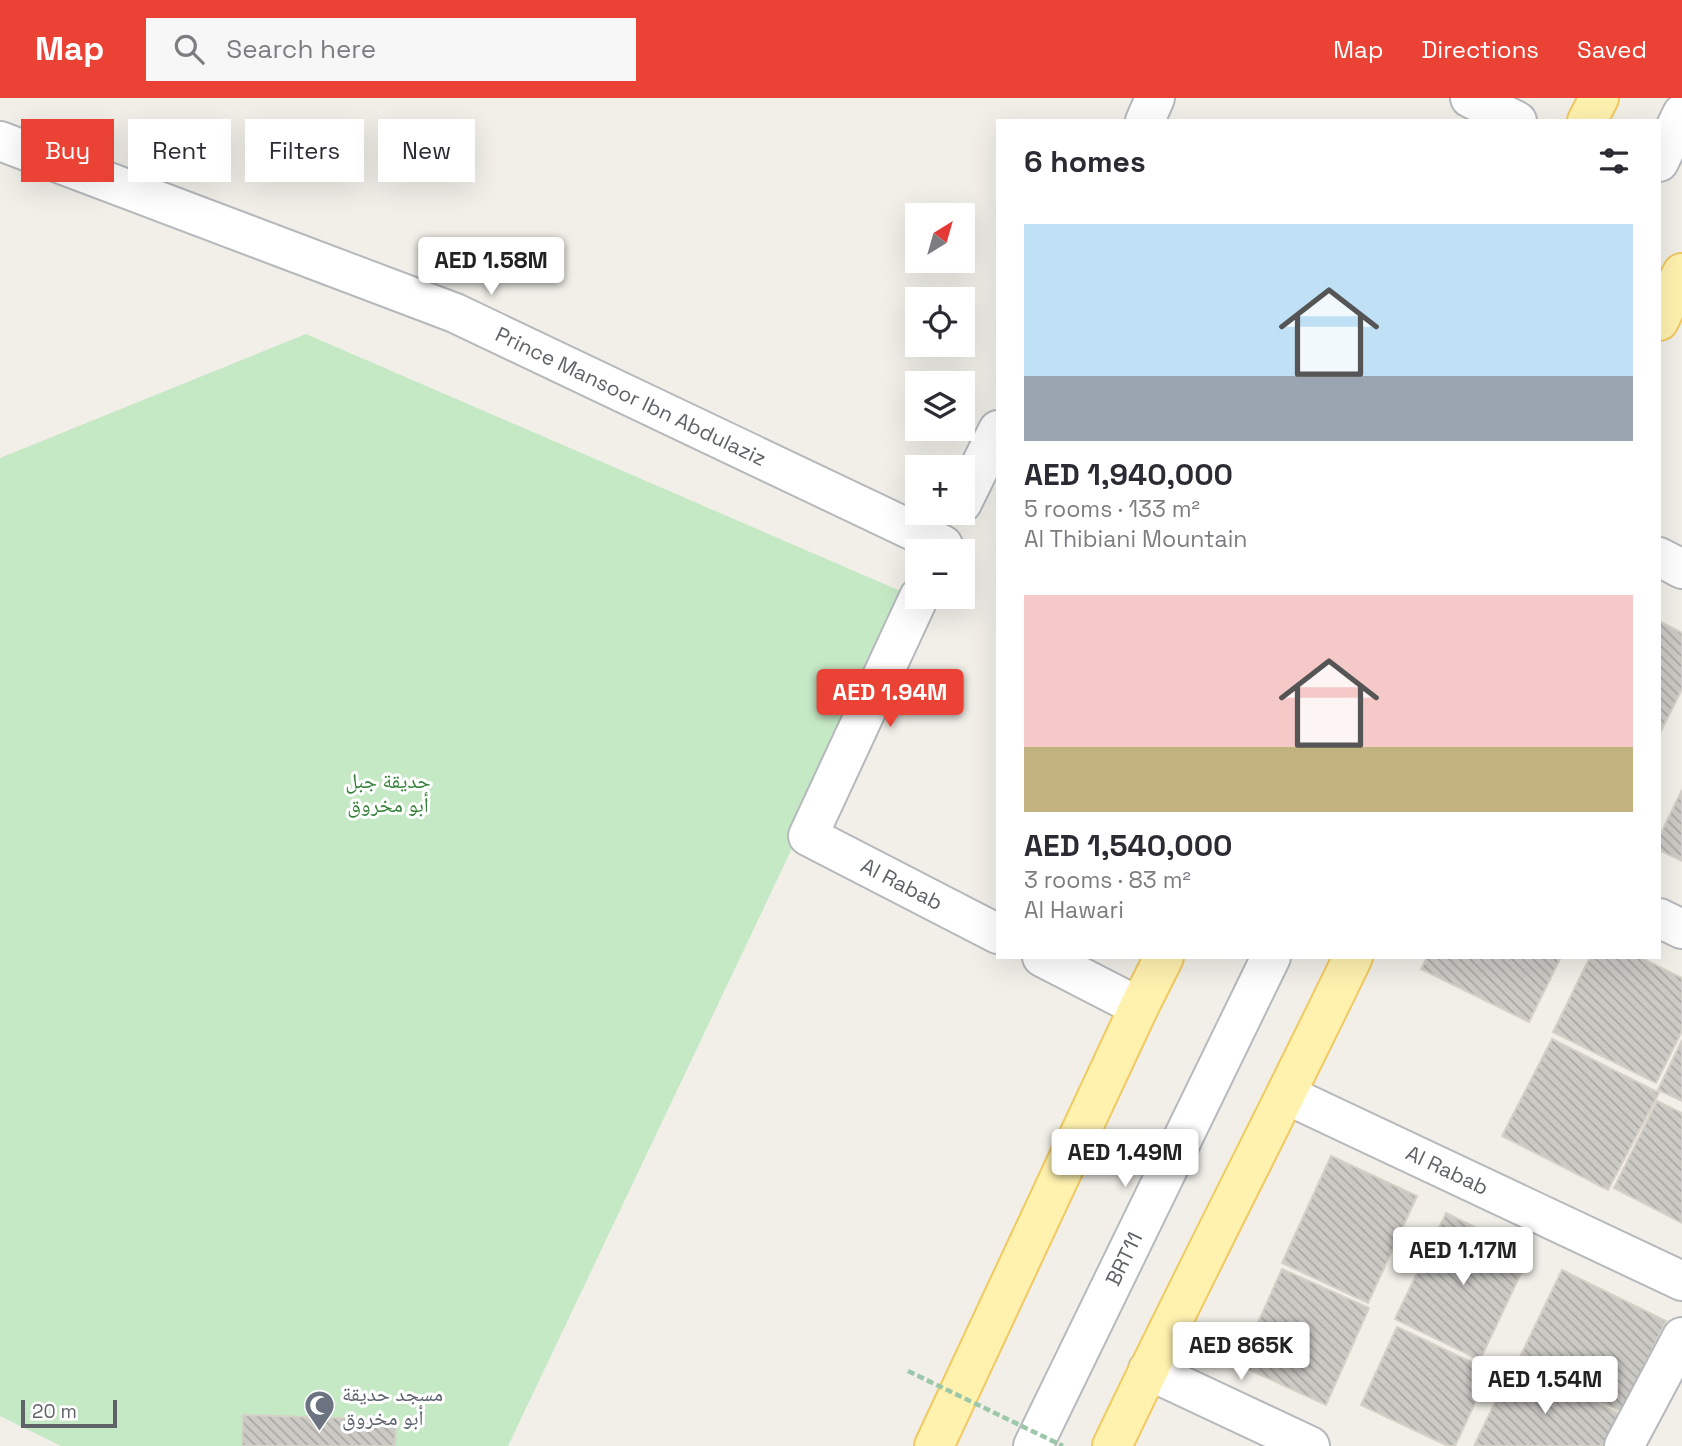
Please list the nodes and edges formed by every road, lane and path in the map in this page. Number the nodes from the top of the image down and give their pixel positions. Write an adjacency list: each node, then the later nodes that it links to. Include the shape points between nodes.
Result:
1 (1155, 98): 5 (street)
2 (1470, 98): 6 (street)
3 (1598, 98): 7 (main road)
4 (1682, 114): 9 (street)
5 (1145, 119)
6 (1513, 119)
7 (1588, 119)
8 (0, 141): 14 (street, Prince Mansoor Ibn Abdulaziz, via 455,313)
9 (1661, 158)
10 (1682, 273): 11 (main road)
11 (1661, 317)
12 (996, 434): 13 (street)
13 (975, 477)
14 (947, 536)
15 (1661, 558): 16 (street)
16 (1682, 569)
17 (913, 609): 20 (street, Al Rabab, via 807,836)
18 (1661, 919): 19 (street)
19 (1682, 929)
20 (996, 933)
21 (1046, 959): 25 (street)
22 (1163, 959): 25 (main road)
23 (1270, 959): 32 (street, BRT11)
24 (1352, 959): 26 (main road)
25 (1139, 1007): 31 (main road)
26 (1287, 1095): 27 (street, Al Rabab); 29 (main road)
27 (1682, 1280)
28 (1682, 1336): 36 (street)
29 (1148, 1370): 34 (main road); 35 (street)
30 (908, 1371): 33 (path, bridge)
31 (934, 1446)
32 (1033, 1446)
33 (1063, 1446)
34 (1111, 1446)
35 (1310, 1446)
36 (1624, 1446)

